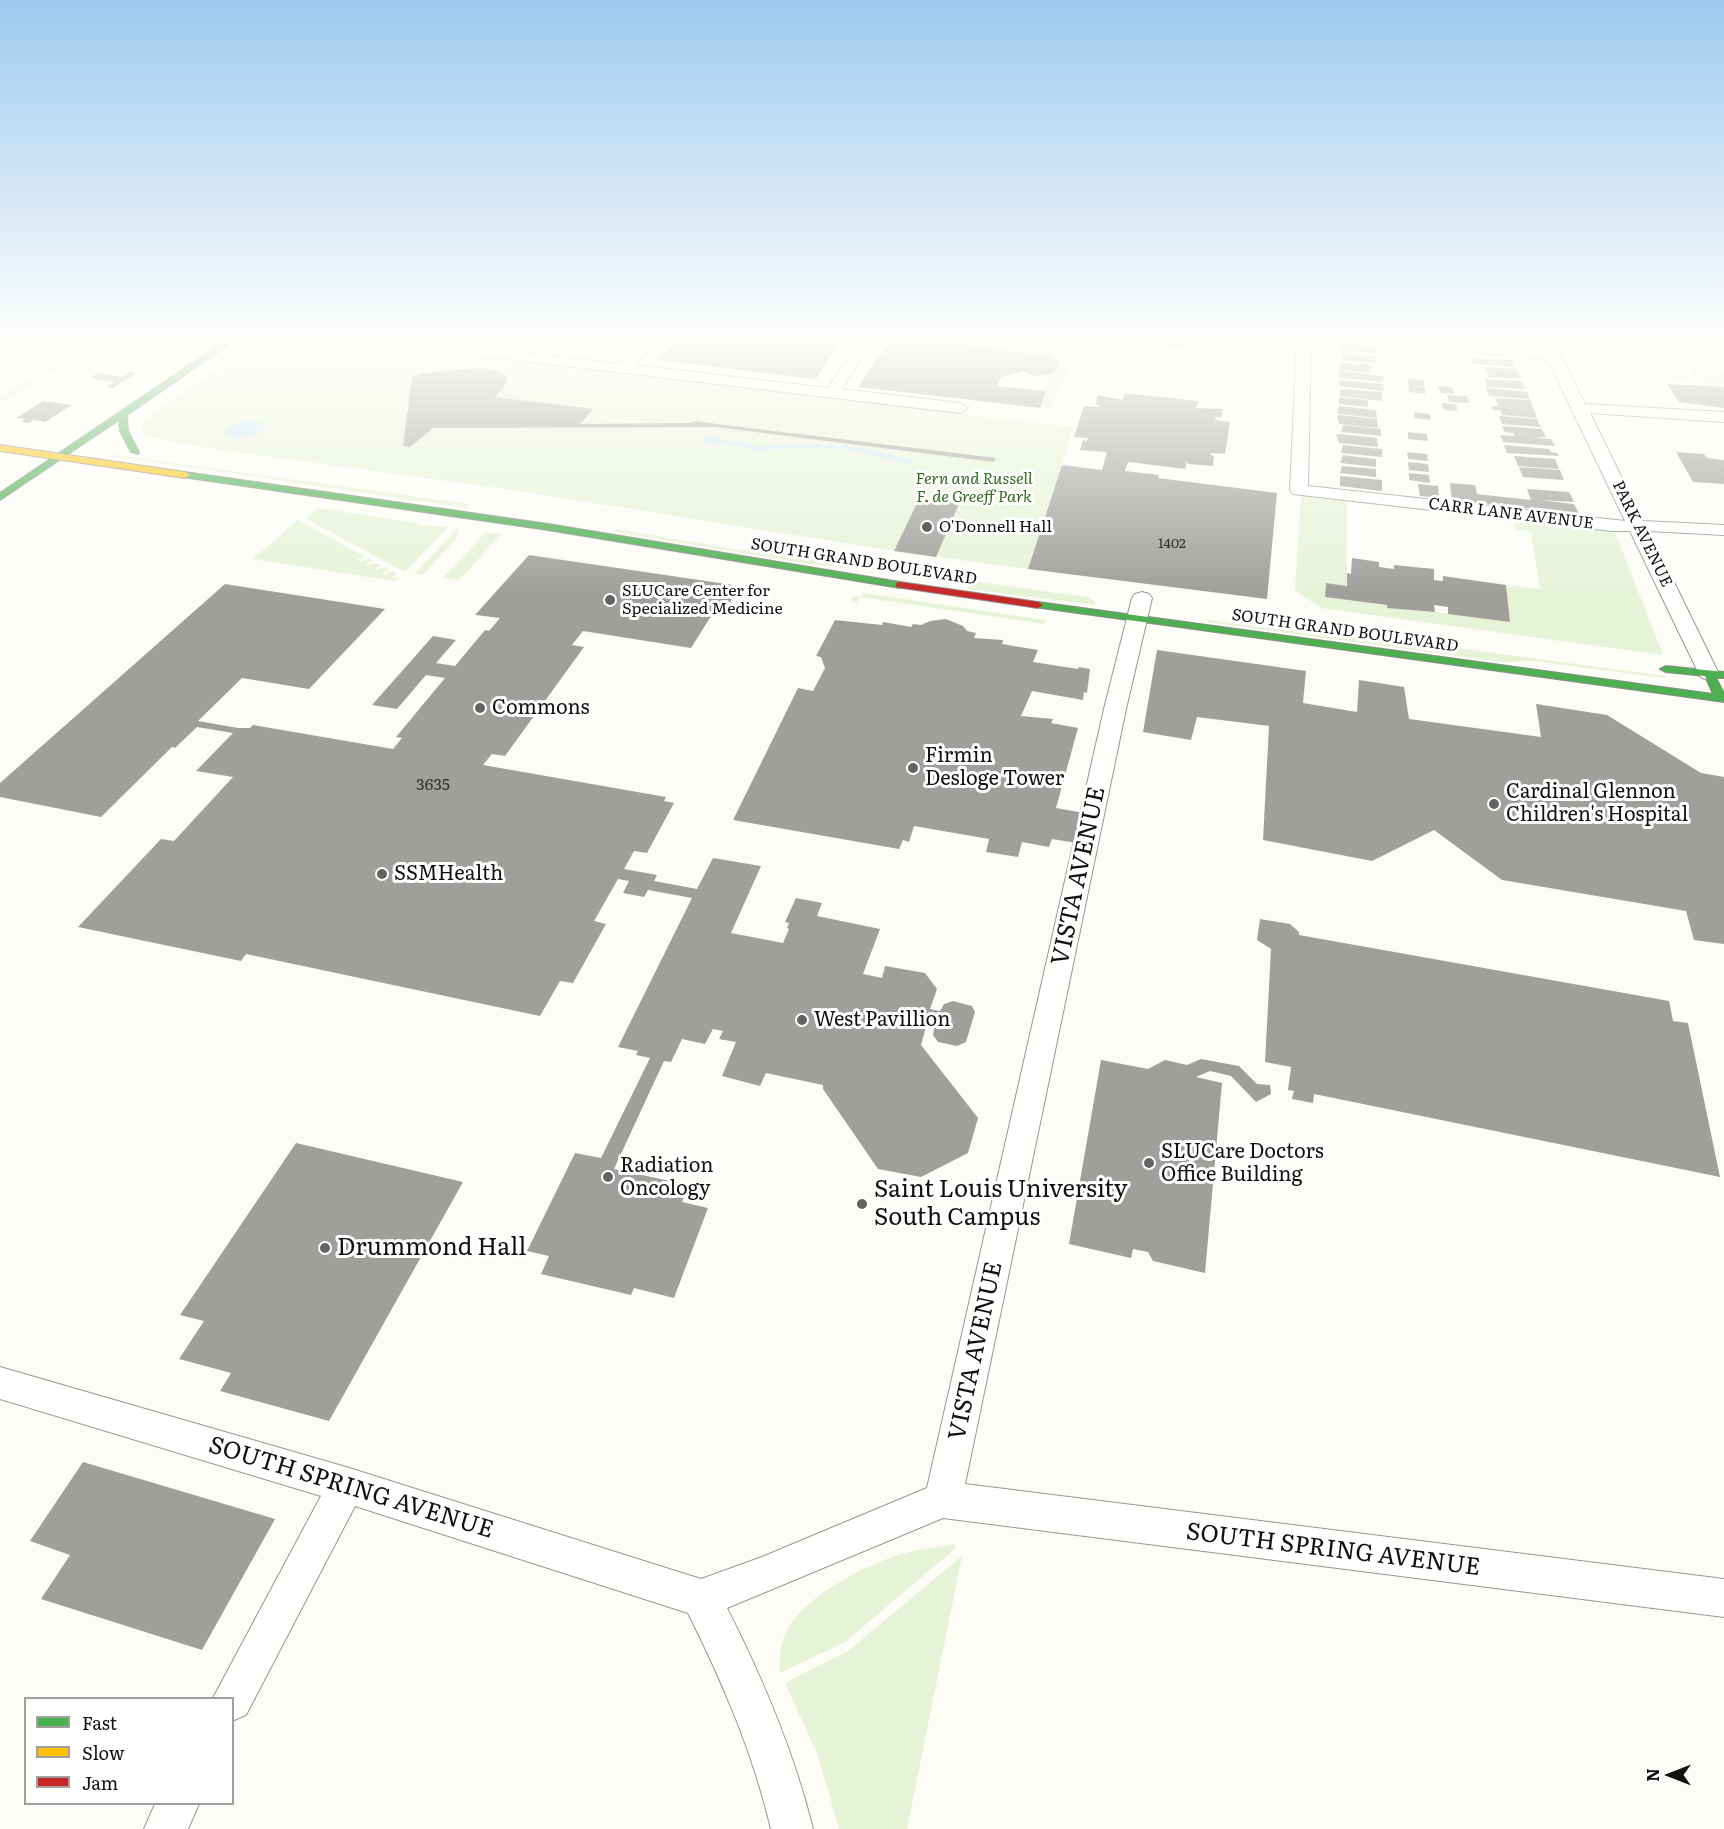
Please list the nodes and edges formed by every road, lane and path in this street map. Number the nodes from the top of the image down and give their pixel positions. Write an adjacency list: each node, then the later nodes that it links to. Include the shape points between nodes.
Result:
1 (109, 423): 6 (main road)
2 (124, 423): 6 (main road, via 124,431 141,452)
3 (1301, 423): 10 (street, CARR LANE AVENUE, via 1299,490)
4 (1588, 423): 10 (street, PARK AVENUE)
5 (56, 441): 6 (main road)
6 (78, 444): 8 (main road)
7 (0, 448): 8 (main road, SOUTH GRAND BOULEVARD)
8 (60, 456): 9 (main road); 12 (main road, SOUTH GRAND BOULEVARD, via 536,525)
9 (0, 497)
10 (1639, 526): 11 (street, CARR LANE AVENUE); 16 (street, PARK AVENUE)
11 (1724, 530)
12 (831, 574): 13 (main road, via 930,581); 14 (main road, SOUTH GRAND BOULEVARD)
13 (940, 578)
14 (1141, 603): 17 (main road, SOUTH GRAND BOULEVARD); 20 (street, VISTA AVENUE)
15 (1647, 666): 16 (main road)
16 (1717, 675): 17 (main road, PARK AVENUE)
17 (1722, 699)
18 (0, 1383): 19 (street, SOUTH SPRING AVENUE)
19 (346, 1485): 21 (street, SOUTH SPRING AVENUE); 23 (street)
20 (943, 1500): 21 (street, via 878,1524 745,1584); 22 (street, SOUTH SPRING AVENUE)
21 (701, 1598): 26 (street, via 747,1695 784,1791)
22 (1724, 1598)
23 (234, 1697)
24 (177, 1805): 25 (street)
25 (165, 1829)
26 (792, 1829)

